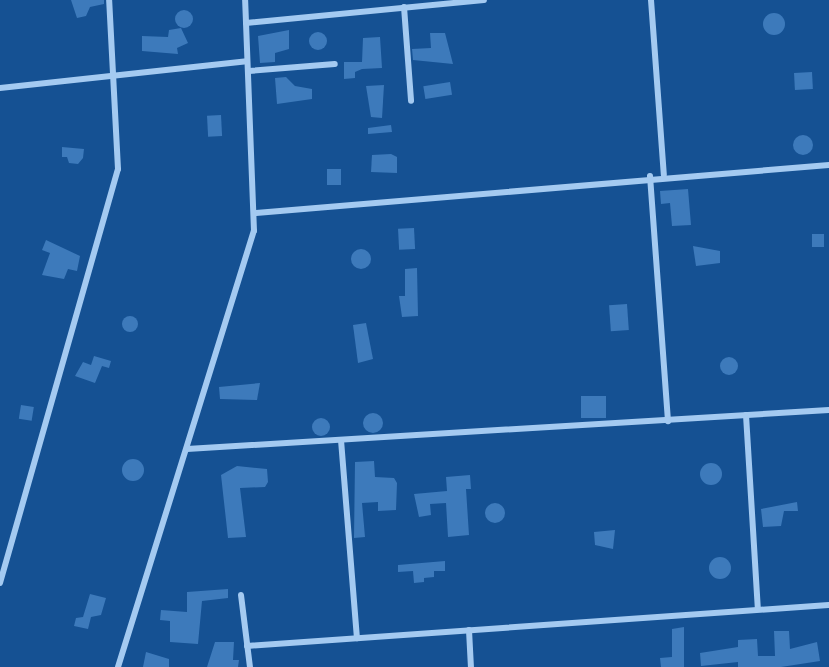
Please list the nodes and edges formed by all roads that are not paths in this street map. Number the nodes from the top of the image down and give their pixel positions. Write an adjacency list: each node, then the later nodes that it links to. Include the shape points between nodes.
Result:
1 (109, 0): 10 (street)
2 (245, 0): 6 (street)
3 (484, 0): 5 (street)
4 (651, 0): 14 (street)
5 (404, 7): 6 (street); 12 (street)
6 (246, 23): 7 (street)
7 (247, 61): 9 (street); 10 (street)
8 (334, 64): 9 (street)
9 (249, 71): 16 (street)
10 (110, 80): 11 (street); 22 (street, via 120,143 112,203)
11 (0, 88)
12 (411, 101)
13 (829, 165): 14 (street)
14 (664, 175): 15 (street)
15 (650, 176): 16 (street); 19 (street)
16 (256, 213): 21 (street)
17 (829, 410): 18 (street)
18 (746, 415): 19 (street); 25 (street)
19 (668, 421): 20 (street)
20 (341, 440): 21 (street); 27 (street)
21 (186, 449): 29 (street)
22 (0, 583)
23 (241, 595): 28 (street)
24 (829, 605): 25 (street)
25 (758, 609): 26 (street)
26 (469, 630): 27 (street); 31 (street)
27 (357, 638): 28 (street)
28 (248, 646): 30 (street)
29 (118, 667)
30 (250, 667)
31 (471, 667)

